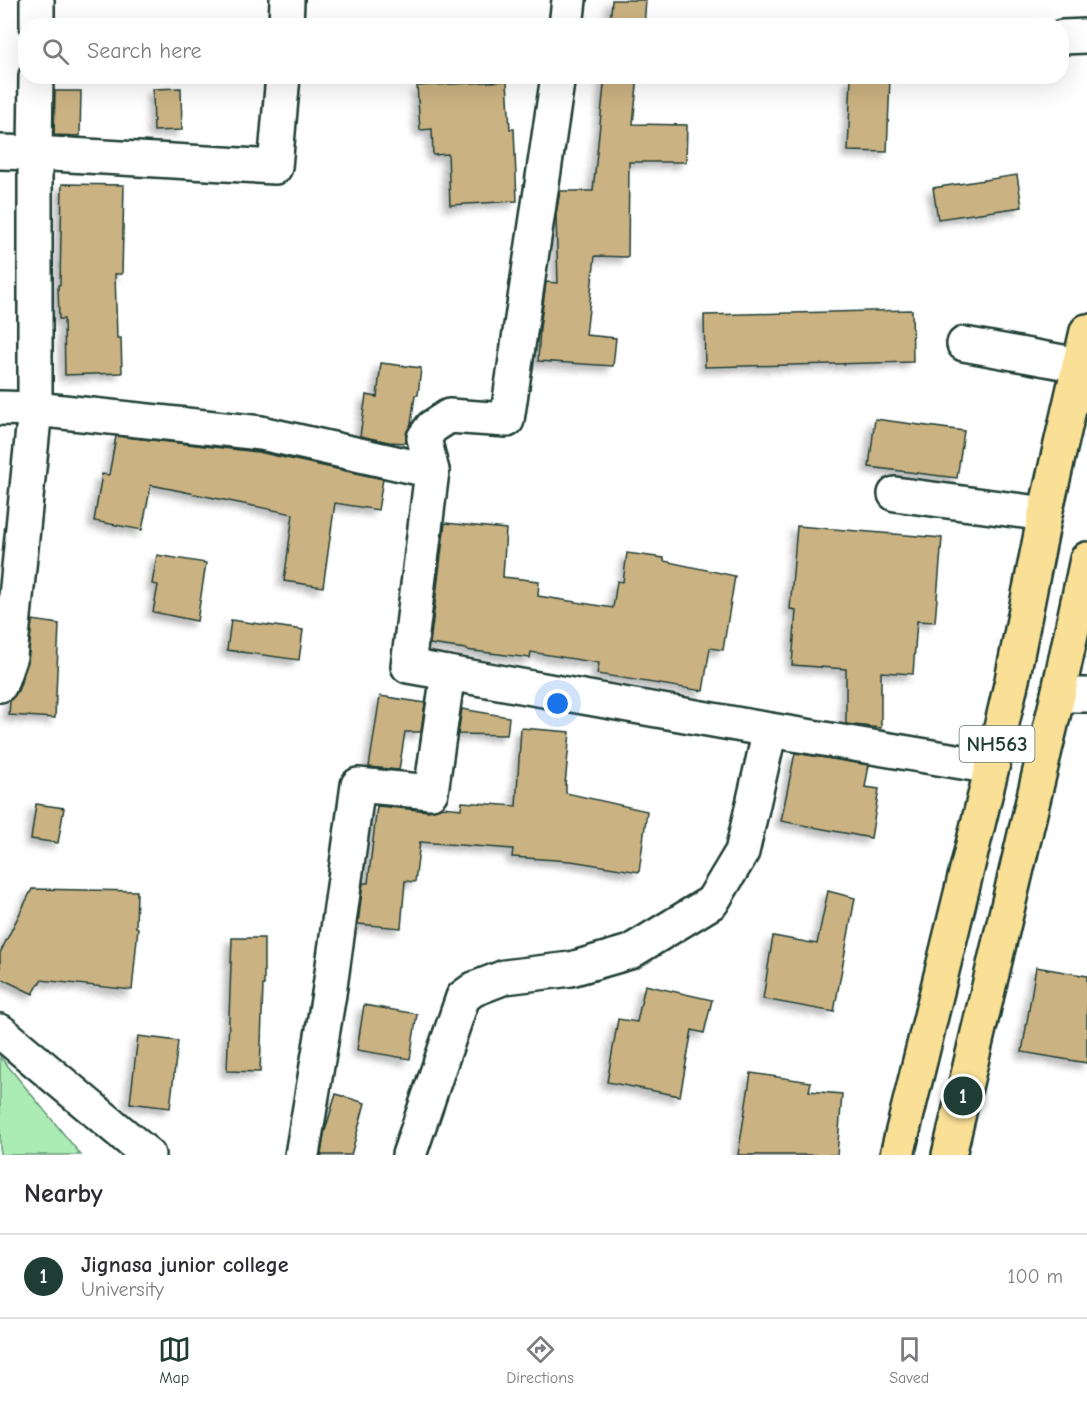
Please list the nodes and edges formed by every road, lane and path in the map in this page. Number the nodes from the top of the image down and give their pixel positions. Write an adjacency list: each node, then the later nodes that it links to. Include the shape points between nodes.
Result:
1 (37, 0): 4 (street)
2 (287, 0): 5 (street)
3 (569, 0): 6 (street)
4 (37, 18)
5 (286, 18)
6 (567, 18)
7 (1087, 36): 8 (street)
8 (1069, 37)
9 (36, 84): 13 (street)
10 (282, 84): 13 (street, via 275,167)
11 (557, 84): 19 (street, via 507,420 449,416 432,427 424,438)
12 (0, 152): 13 (street)
13 (35, 153): 18 (street)
14 (1087, 331): 16 (highway, NH563)
15 (964, 344): 16 (street)
16 (1079, 365): 21 (highway, NH563)
17 (0, 408): 18 (street)
18 (35, 409): 19 (street, via 261,433); 24 (street, via 10,656)
19 (432, 471): 23 (street, via 408,666)
20 (895, 494): 21 (street)
21 (1045, 514): 27 (highway, NH563)
22 (1087, 559): 25 (highway, NH563)
23 (448, 672): 26 (street); 32 (street, via 431,792 358,784)
24 (0, 684)
25 (1073, 695): 30 (highway, NH563)
26 (770, 730): 27 (street); 33 (street, via 742,852 711,902 630,952 571,969 505,977 464,997)
27 (992, 767): 29 (highway, NH563)
28 (0, 1031): 31 (street)
29 (915, 1082): 30 (highway); 34 (highway, NH563)
30 (963, 1096): 35 (highway, NH563)
31 (148, 1155)
32 (302, 1155)
33 (409, 1155)
34 (897, 1155)
35 (949, 1155)

